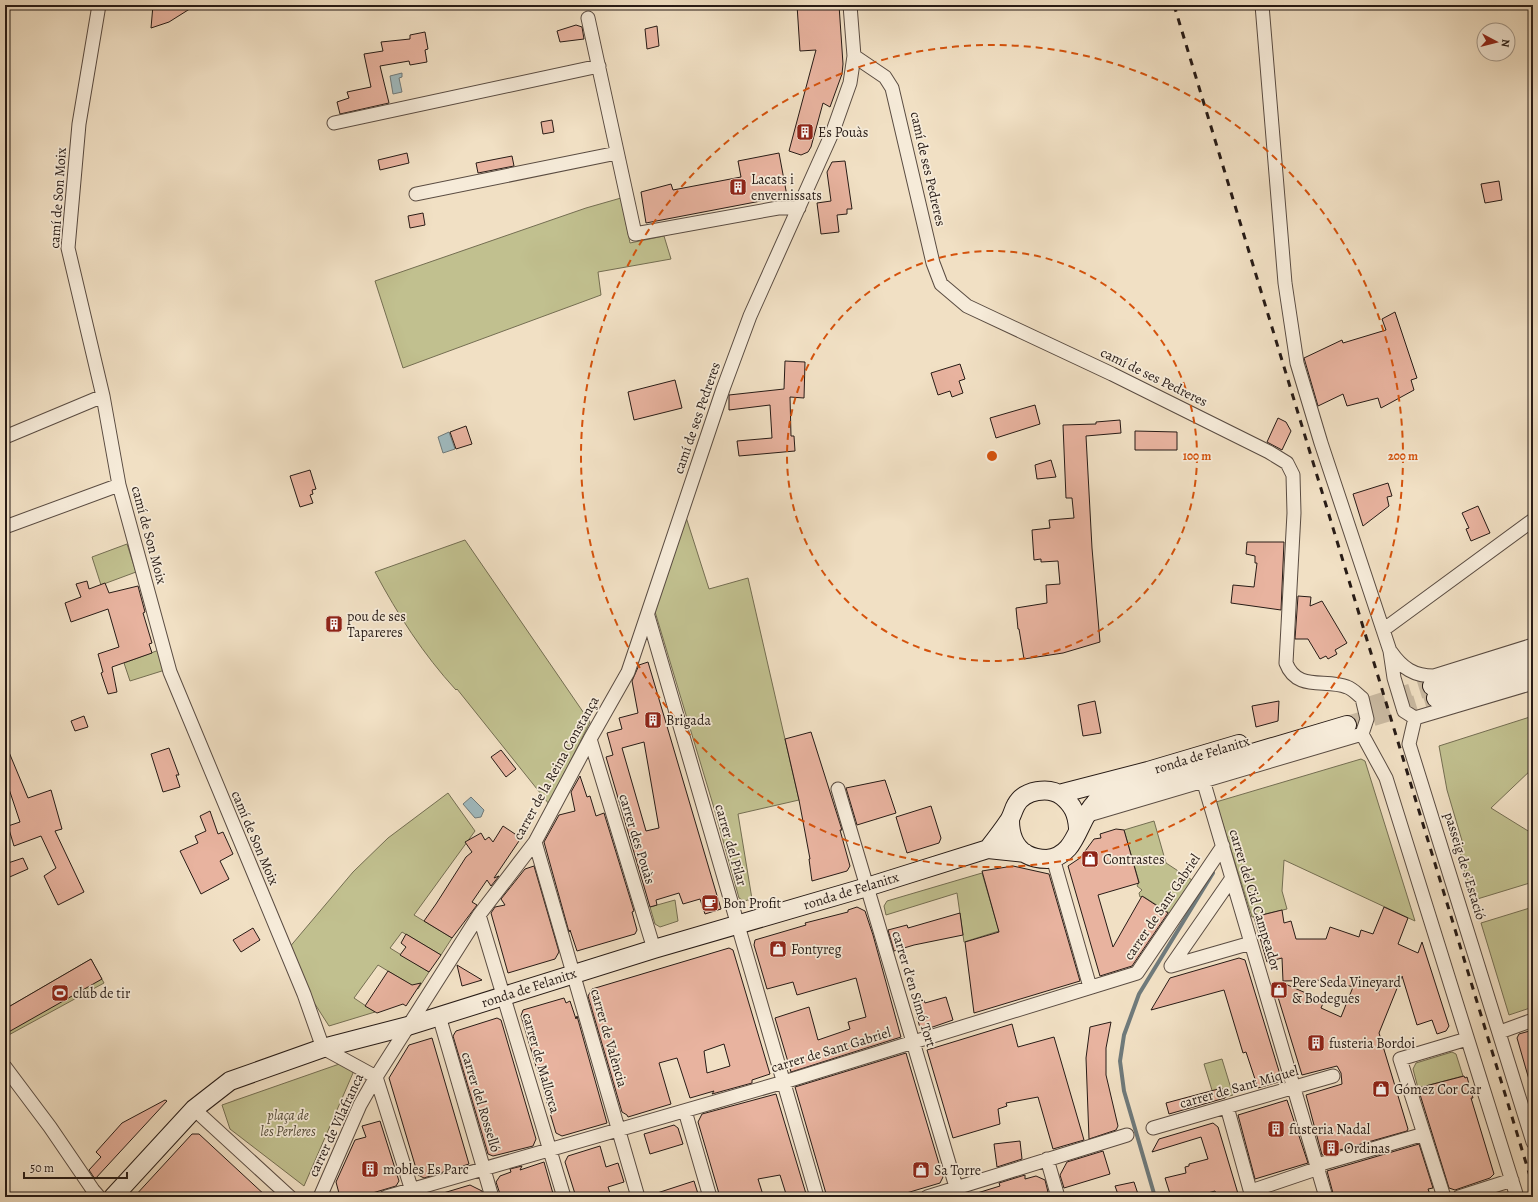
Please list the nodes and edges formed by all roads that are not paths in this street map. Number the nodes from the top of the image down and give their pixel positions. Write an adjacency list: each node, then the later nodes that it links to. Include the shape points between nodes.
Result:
1 (99, 5): 11 (street, camí de Son Moix, via 79,124 68,248)
2 (850, 5): 5 (street, camí de ses Pedreres)
3 (1262, 5): 17 (street, via 1285,283 1298,363 1321,443)
4 (588, 18): 6 (street)
5 (854, 56): 10 (street, camí de ses Pedreres, via 850,83 833,131); 24 (street, camí de ses Pedreres, via 885,77 892,88 933,263 941,284 967,306 1112,374 1287,463 1293,475 1294,513 1286,663 1289,672 1306,682 1345,686 1362,698 1367,719)
6 (599, 66): 7 (street); 8 (street)
7 (334, 123)
8 (617, 152): 9 (street); 10 (street, via 635,234 778,208)
9 (416, 194)
10 (799, 208): 16 (street, camí de ses Pedreres, via 747,323)
11 (103, 396): 12 (street); 13 (street, camí de Son Moix)
12 (5, 437)
13 (119, 485): 15 (street); 51 (street, camí de Son Moix, via 170,672 304,994)
14 (1533, 520): 17 (street)
15 (5, 527)
16 (648, 616): 25 (street, carrer de la Reina Constança, via 628,672); 39 (street, carrer del Pilar)
17 (1383, 630): 19 (street)
18 (1533, 645): 19 (street, via 1434,676 1411,672 1400,664)
19 (1390, 651): 23 (street, via 1394,678 1404,711)
20 (1533, 656): 21 (main road, via 1434,692)
21 (1533, 670)
22 (1533, 683): 23 (street)
23 (1415, 718): 48 (street, passeig de s'Estació, via 1409,744)
24 (1351, 724): 26 (street); 28 (main road, ronda de Felanitx); 30 (main road, ronda de Felanitx, via 1111,795 1095,802); 49 (street, via 1386,778)
25 (590, 739): 31 (street, carrer de la Reina Constança); 41 (street, carrer des Pouàs)
26 (1203, 780): 30 (street); 32 (street, carrer del Cid Campeador)
27 (838, 789): 37 (street, carrer d'en Simó Tort)
28 (1059, 794): 29 (main road, via 1039,791 1028,794 1016,804); 30 (main road, via 1070,802)
29 (1010, 820): 33 (main road); 34 (main road, via 1010,832 1014,842)
30 (1082, 822): 35 (main road, via 1068,849)
31 (535, 842): 38 (street, carrer de la Reina Constança); 42 (street, carrer de València)
32 (1222, 846): 36 (street, carrer del Cid Campeador); 43 (street, carrer de Sant Gabriel, via 1137,973)
33 (988, 849): 34 (main road); 37 (main road, ronda de Felanitx)
34 (1025, 854): 35 (main road, via 1040,859)
35 (1053, 858): 43 (street)
36 (1232, 878): 40 (street, carrer del Cid Campeador); 40 (street, via 1171,966)
37 (867, 887): 39 (main road, ronda de Felanitx); 50 (street, carrer d'en Simó Tort)
38 (479, 915): 44 (street, carrer de Mallorca); 47 (street, carrer de la Reina Constança)
39 (738, 925): 41 (main road, ronda de Felanitx); 55 (street, carrer del Pilar)
40 (1251, 943): 56 (street, carrer del Cid Campeador)
41 (654, 949): 42 (main road, ronda de Felanitx)
42 (573, 974): 44 (main road, ronda de Felanitx); 61 (street, carrer de València)
43 (1090, 987): 50 (street, carrer de Sant Gabriel)
44 (504, 995): 45 (main road, ronda de Felanitx); 65 (street, carrer de Mallorca)
45 (439, 1016): 47 (main road, ronda de Felanitx); 68 (street, carrer del Rosselló)
46 (1533, 1020): 48 (street)
47 (408, 1026): 51 (main road, ronda de Felanitx); 54 (street, carrer de Vilafranca)
48 (1500, 1032): 64 (street, passeig de s'Estació)
49 (1468, 1040): 62 (street, via 1400,1059); 69 (street)
50 (913, 1042): 55 (street, carrer de Sant Gabriel); 71 (street, carrer d'en Simó Tort)
51 (323, 1048): 54 (street); 58 (main road, ronda de Felanitx, via 230,1081)
52 (5, 1067): 73 (street)
53 (1333, 1076): 56 (street, carrer de Sant Miquel)
54 (376, 1077): 70 (street); 76 (street, carrer de Vilafranca, via 360,1105)
55 (784, 1082): 59 (street, carrer de Sant Gabriel); 82 (street, carrer del Pilar)
56 (1295, 1088): 57 (street, carrer de Sant Miquel); 67 (street, carrer del Cid Campeador)
57 (1227, 1107): 60 (street, carrer de Sant Miquel); 72 (street)
58 (194, 1109): 74 (main road, ronda de Felanitx); 75 (street)
59 (685, 1111): 61 (street, carrer de Sant Gabriel); 81 (street)
60 (1153, 1128)
61 (619, 1130): 65 (street, carrer de Sant Gabriel); 80 (street, carrer de València)
62 (1424, 1134): 67 (street); 86 (street)
63 (1127, 1136): 66 (street)
64 (1533, 1142)
65 (550, 1150): 68 (street, carrer de Sant Gabriel); 79 (street, carrer de Mallorca)
66 (1047, 1159): 71 (street); 84 (street)
67 (1318, 1166): 72 (street); 85 (street, carrer del Cid Campeador)
68 (484, 1169): 70 (street, carrer de Sant Gabriel); 78 (street, carrer del Rosselló)
69 (1512, 1180): 87 (street); 88 (street)
70 (413, 1193): 77 (street, carrer de Sant Gabriel)
71 (958, 1193): 83 (street)
72 (1252, 1194)
73 (100, 1197)
74 (113, 1197)
75 (290, 1197)
76 (320, 1197)
77 (386, 1197)
78 (492, 1197)
79 (564, 1197)
80 (638, 1197)
81 (710, 1197)
82 (817, 1197)
83 (927, 1197)
84 (1058, 1197)
85 (1326, 1197)
86 (1444, 1197)
87 (1459, 1197)
88 (1517, 1197)

